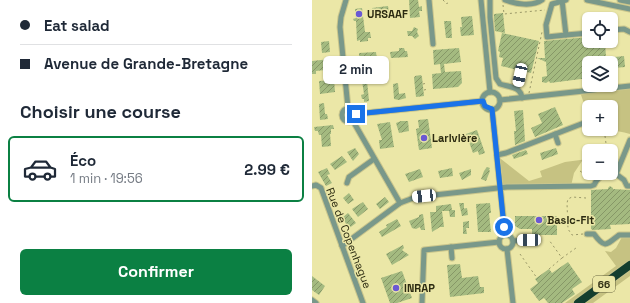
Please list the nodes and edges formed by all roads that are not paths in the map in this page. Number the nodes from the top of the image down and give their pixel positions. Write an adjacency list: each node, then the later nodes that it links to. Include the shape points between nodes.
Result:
1 (346, 0): 26 (street, via 340,27)
2 (429, 0): 18 (street)
3 (481, 0): 12 (street)
4 (490, 0): 13 (street)
5 (506, 0): 6 (street, via 521,4)
6 (542, 0)
7 (586, 0): 11 (street)
8 (620, 0): 10 (street)
9 (564, 1): 17 (street); 17 (street, via 552,4 546,25 547,37)
10 (630, 2)
11 (630, 9)
12 (484, 26): 13 (street); 22 (street)
13 (491, 28): 21 (street, via 497,81 504,86)
14 (618, 29): 15 (street)
15 (630, 32)
16 (582, 34): 17 (street)
17 (566, 35)
18 (433, 44)
19 (520, 75): 21 (street)
20 (630, 86): 23 (street)
21 (517, 88): 23 (street)
22 (490, 92): 24 (street, via 498,95); 25 (street)
23 (524, 96): 24 (street)
24 (500, 100): 27 (street, via 499,105)
25 (483, 101): 27 (street, via 485,106); 28 (street)
26 (348, 108): 28 (street); 29 (street, via 342,117 346,122)
27 (492, 109): 34 (street)
28 (356, 114): 29 (street)
29 (353, 121): 35 (street)
30 (582, 124): 31 (street)
31 (555, 134): 33 (street); 34 (street)
32 (630, 140): 36 (street)
33 (558, 143)
34 (497, 155): 42 (street)
35 (374, 158): 39 (street, via 349,177); 43 (street)
36 (618, 162)
37 (618, 176): 41 (street)
38 (597, 180): 42 (street, via 592,186)
39 (347, 183)
40 (312, 186): 50 (street, Rue de Copenhague, via 321,188)
41 (630, 186)
42 (500, 188): 43 (street, via 416,197); 44 (street)
43 (400, 203): 50 (street)
44 (505, 234): 48 (street); 49 (street)
45 (587, 234): 46 (street, via 594,234 600,243 605,244 609,244 619,235)
46 (630, 235)
47 (529, 240): 48 (street)
48 (513, 241): 52 (street, via 510,247)
49 (498, 242): 51 (street); 52 (street, via 502,248)
50 (342, 246): 58 (street, Rue de Copenhague)
51 (451, 247): 53 (street); 59 (street, via 424,250)
52 (506, 248): 56 (street)
53 (452, 258)
54 (630, 266): 60 (highway, 66); 61 (highway, 66)
55 (312, 300): 57 (street)
56 (512, 302)
57 (316, 303)
58 (364, 303)
59 (422, 303)
60 (578, 303)
61 (582, 303)

